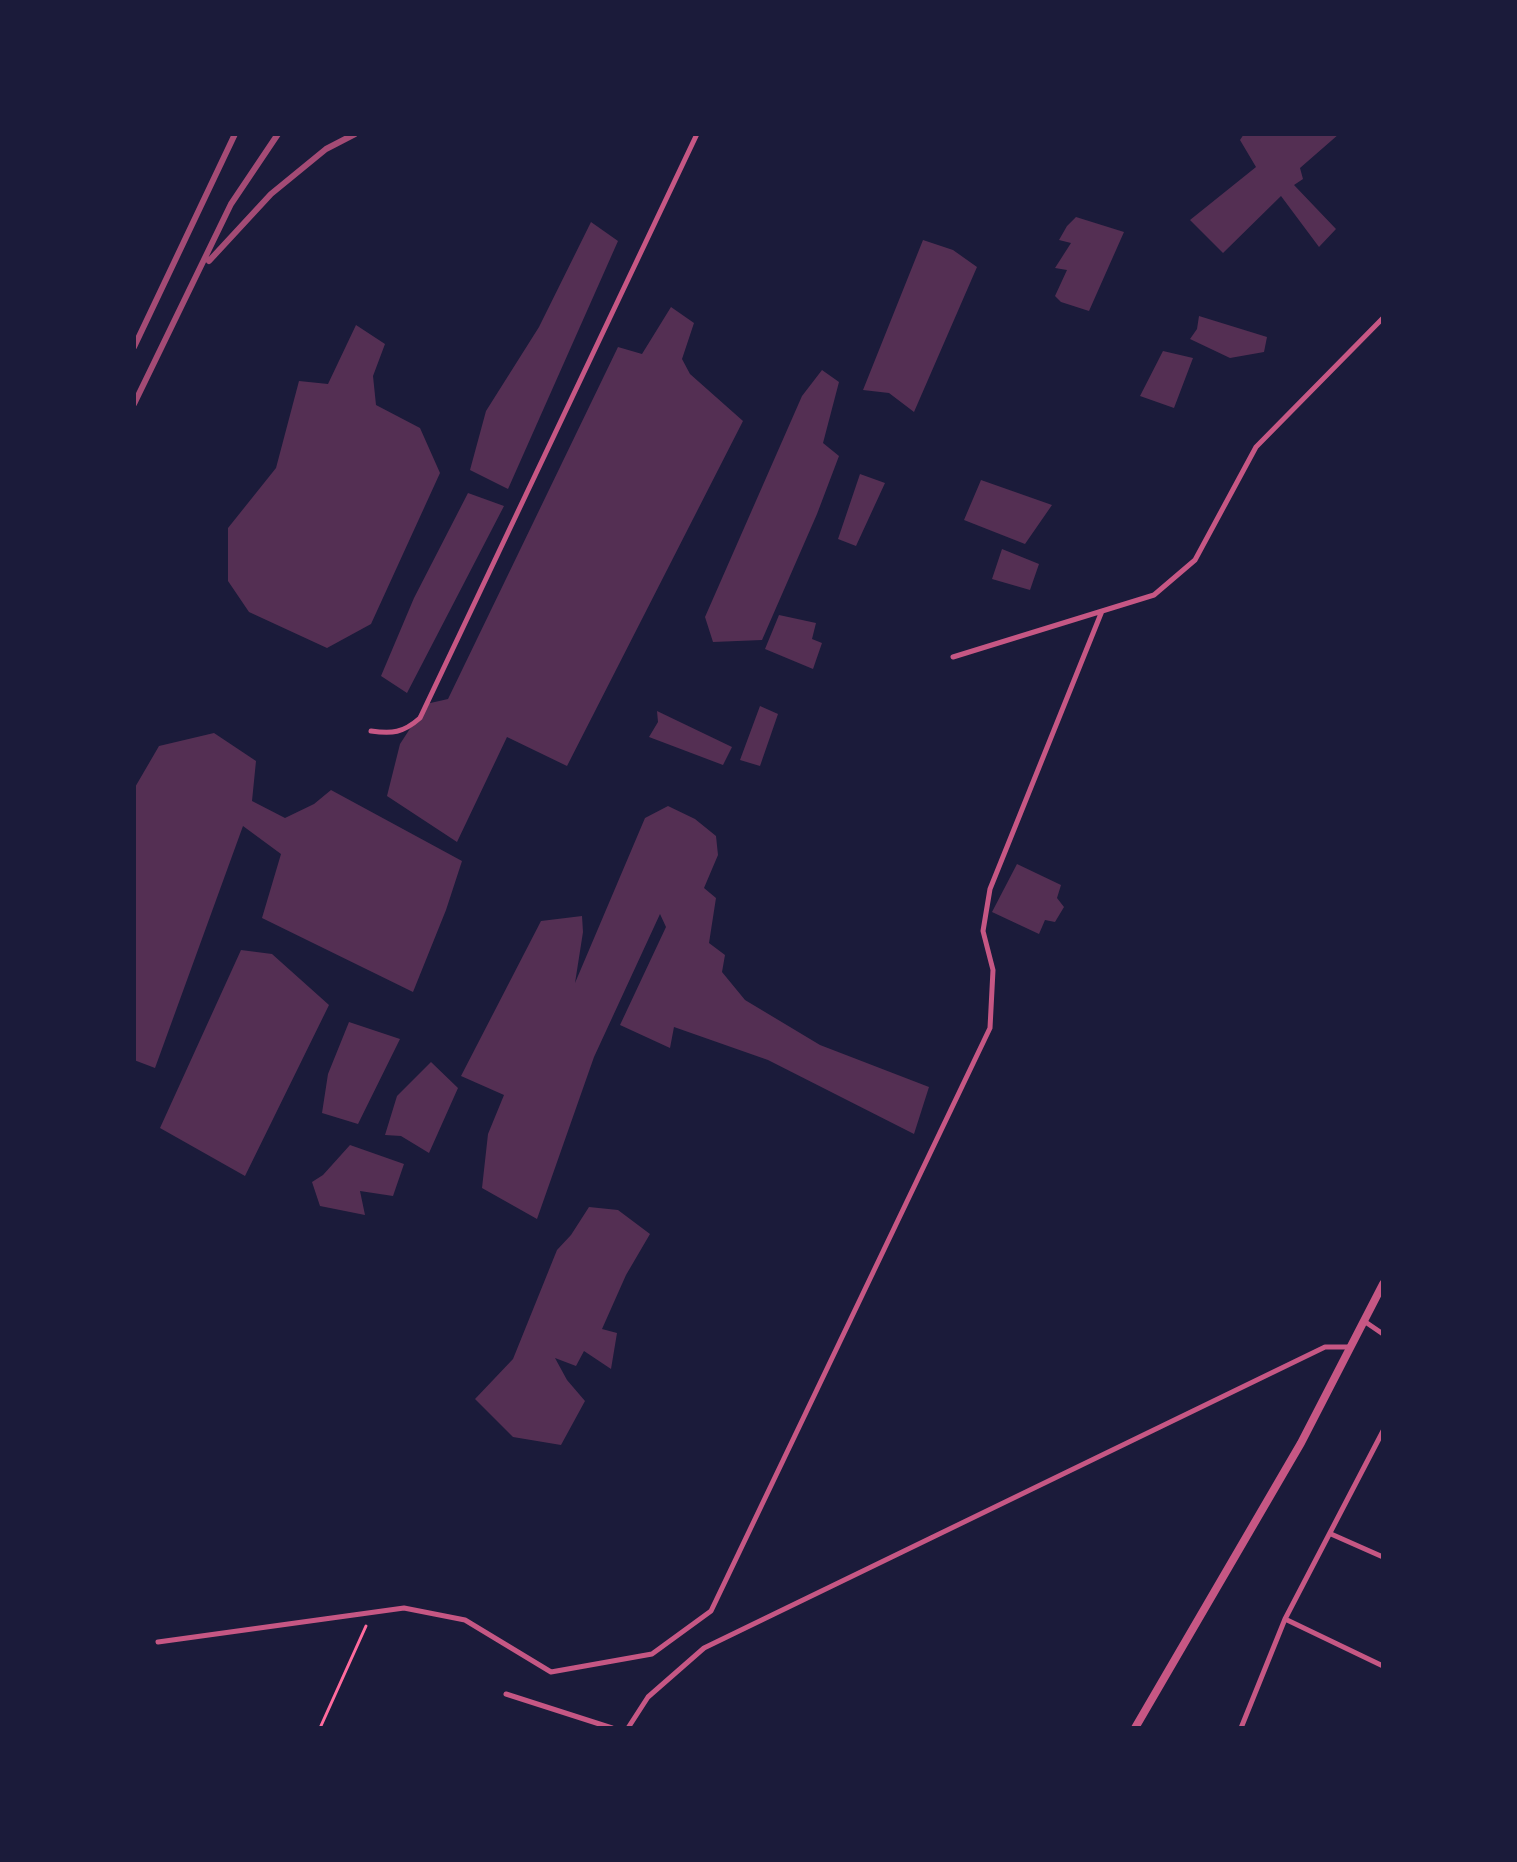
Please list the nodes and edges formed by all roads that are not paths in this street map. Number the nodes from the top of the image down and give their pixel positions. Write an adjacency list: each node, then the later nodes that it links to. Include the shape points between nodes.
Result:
1 (697, 134): 5 (lane, via 420,718 406,730)
2 (1383, 318): 3 (lane, via 1256,447 1195,560 1154,595)
3 (1102, 611): 4 (lane); 15 (lane, via 990,889 983,931 993,970 990,1028 711,1611 652,1654 551,1672 465,1620 404,1608)
4 (953, 657)
5 (371, 731)
6 (1383, 1284): 7 (street)
7 (1364, 1321): 8 (lane); 9 (street)
8 (1383, 1334)
9 (1352, 1347): 19 (lane, via 1325,1347 704,1648 648,1697); 20 (street)
10 (1383, 1431): 11 (lane)
11 (1380, 1446): 12 (lane)
12 (1331, 1534): 13 (lane); 14 (lane)
13 (1383, 1557)
14 (1285, 1619): 16 (lane); 21 (lane)
15 (158, 1642)
16 (1383, 1666)
17 (506, 1694): 18 (lane)
18 (612, 1728)
19 (628, 1728)
20 (1135, 1728)
21 (1241, 1728)

